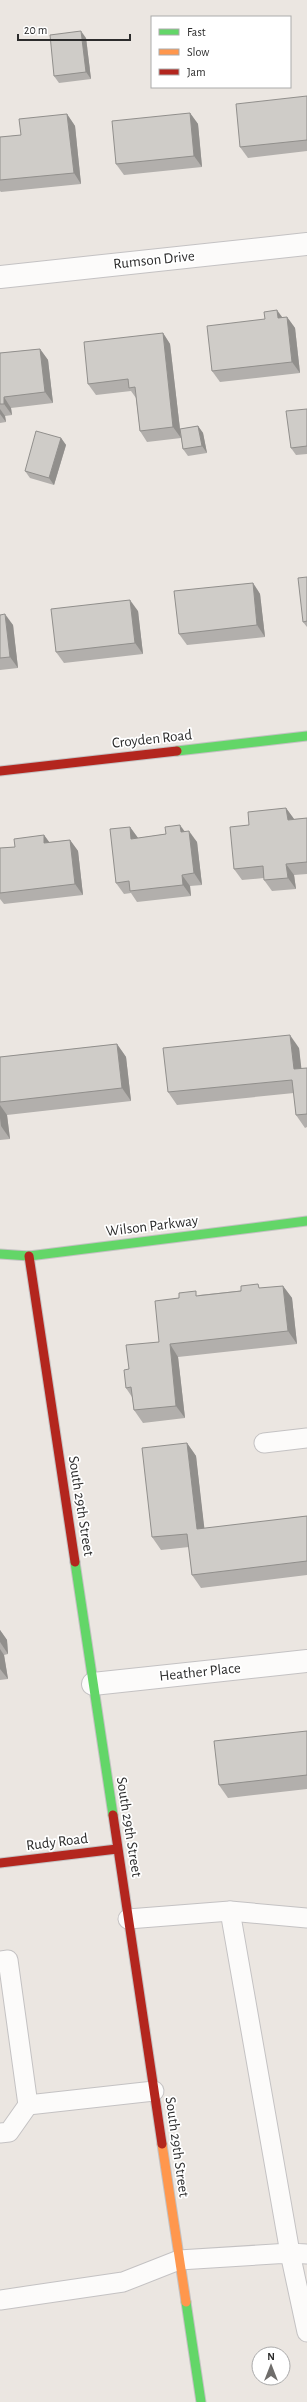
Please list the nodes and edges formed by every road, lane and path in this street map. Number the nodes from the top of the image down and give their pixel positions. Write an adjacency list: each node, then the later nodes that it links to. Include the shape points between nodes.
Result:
1 (307, 244): 2 (street, Rumson Drive)
2 (0, 277)
3 (307, 736): 4 (street, Croyden Road)
4 (0, 771)
5 (307, 1220): 7 (street, Wilson Parkway)
6 (0, 1254): 7 (street, Wilson Parkway)
7 (29, 1256): 11 (street, South 29th Street)
8 (307, 1438): 9 (lane)
9 (264, 1443)
10 (307, 1661): 11 (street, Heather Place)
11 (93, 1684): 12 (street, South 29th Street)
12 (118, 1848): 13 (street, Rudy Road); 16 (street, South 29th Street)
13 (0, 1863)
14 (230, 1911): 15 (lane); 16 (lane); 21 (lane)
15 (307, 1918)
16 (128, 1919): 18 (street, South 29th Street)
17 (0, 1961): 19 (lane, via 8,1960)
18 (154, 2091): 19 (lane); 22 (street, South 29th Street)
19 (28, 2105): 20 (lane, via 9,2132)
20 (0, 2133)
21 (299, 2254): 22 (lane); 24 (lane)
22 (179, 2260): 23 (lane, via 123,2282); 25 (street, South 29th Street)
23 (0, 2300)
24 (307, 2332)
25 (201, 2402)

